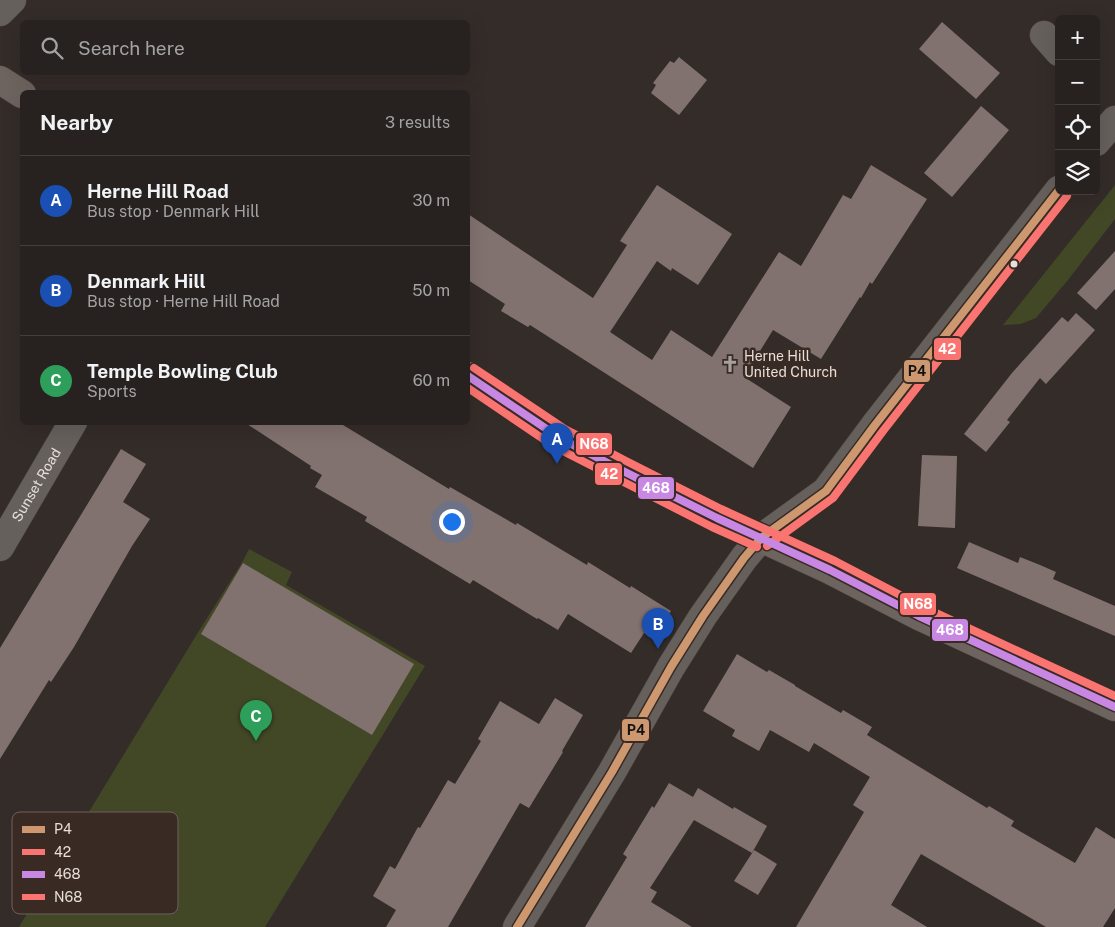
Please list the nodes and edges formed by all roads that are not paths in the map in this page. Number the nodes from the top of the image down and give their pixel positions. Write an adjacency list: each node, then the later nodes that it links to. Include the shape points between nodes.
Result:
1 (12, 0): 2 (street)
2 (0, 12)
3 (0, 80): 4 (main road)
4 (20, 93)
5 (1115, 120): 6 (street)
6 (1100, 137)
7 (1055, 195): 10 (street, via 826,491)
8 (470, 377): 10 (main road, via 560,438)
9 (71, 425): 11 (street, Sunset Road)
10 (761, 538): 12 (main road); 13 (street, via 735,570 671,667 612,772)
11 (0, 547)
12 (1115, 707)
13 (517, 927)

